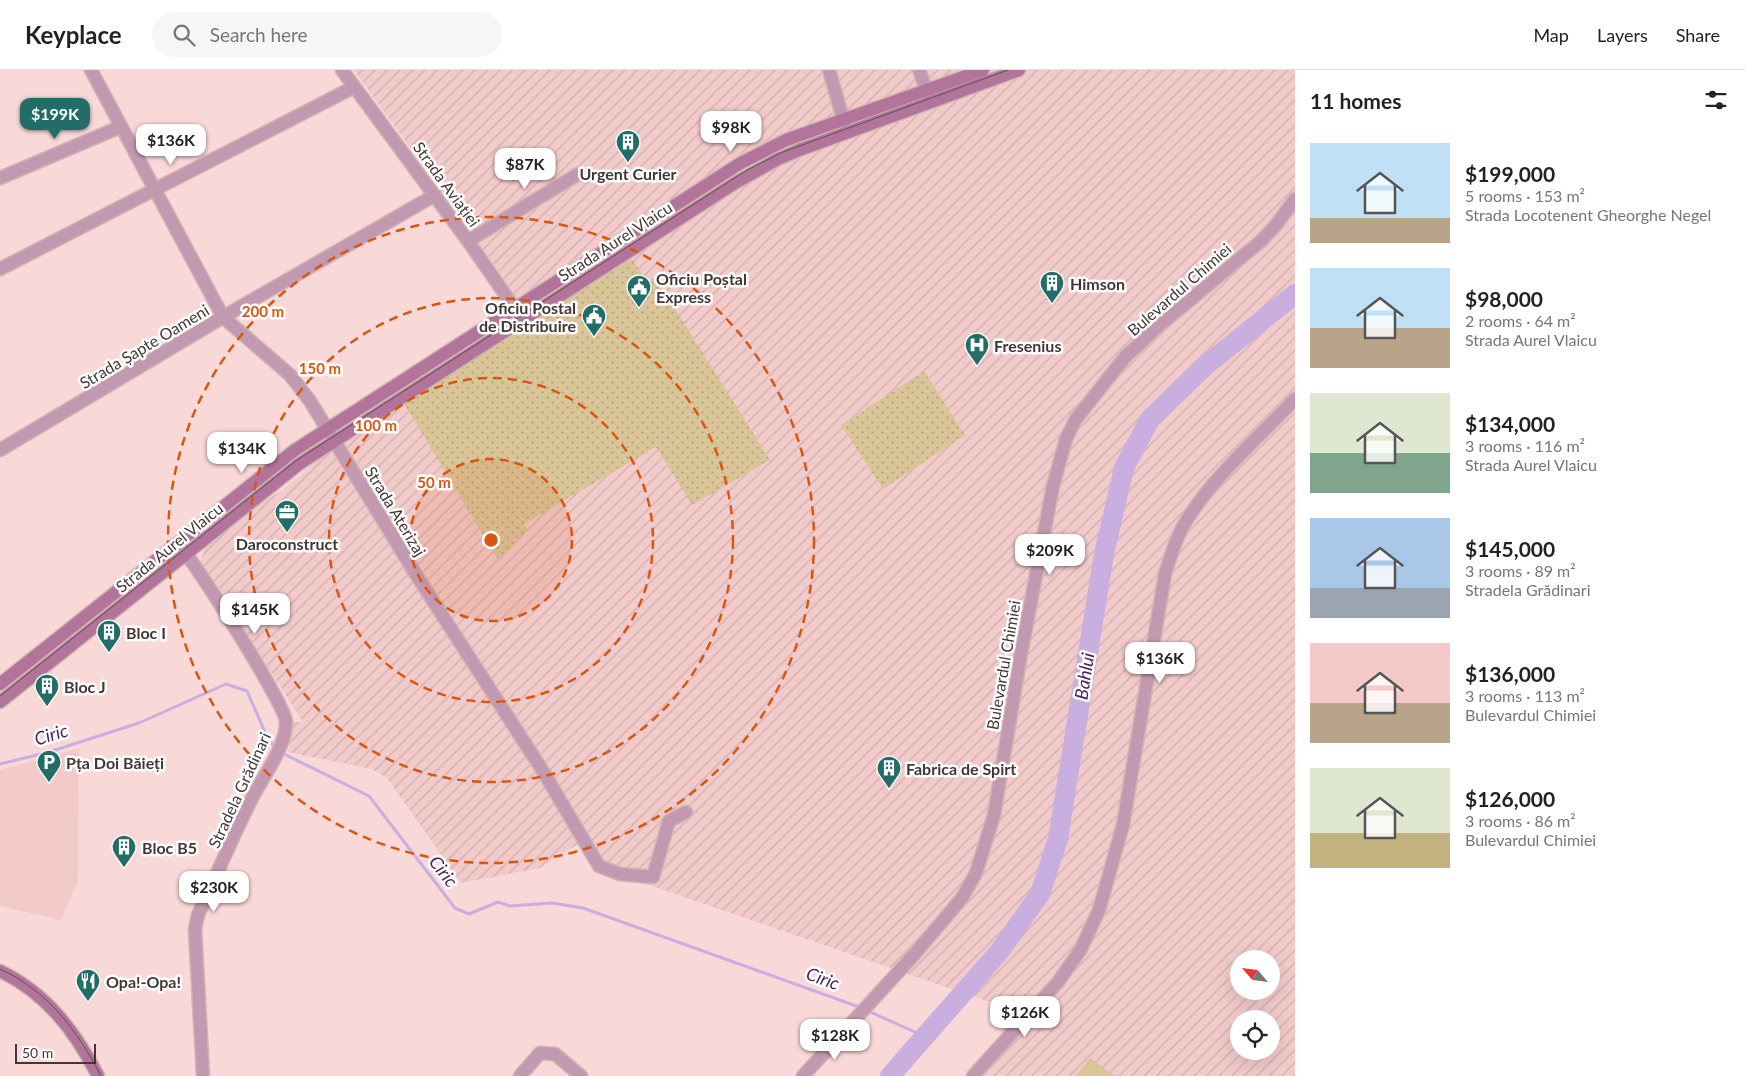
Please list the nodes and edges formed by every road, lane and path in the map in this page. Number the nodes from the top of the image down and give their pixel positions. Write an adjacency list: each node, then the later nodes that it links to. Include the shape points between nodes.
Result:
1 (91, 70): 14 (street, Strada Aterizaj)
2 (342, 70): 8 (street, Strada Aviației)
3 (829, 70): 12 (street)
4 (918, 70): 9 (street)
5 (984, 70): 7 (main road, Strada Aurel Vlaicu)
6 (1020, 70): 10 (main road, Strada Aurel Vlaicu)
7 (969, 73): 9 (main road, Strada Aurel Vlaicu)
8 (354, 87): 18 (street); 19 (street, Strada Aviației)
9 (926, 91): 10 (street); 11 (main road, Strada Aurel Vlaicu)
10 (931, 103): 13 (main road, Strada Aurel Vlaicu)
11 (874, 110): 12 (main road, Strada Aurel Vlaicu); 13 (street)
12 (844, 120): 15 (street); 23 (main road, Strada Aurel Vlaicu, via 753,155)
13 (879, 125): 15 (main road, Strada Aurel Vlaicu)
14 (120, 127): 17 (street); 18 (street, Strada Aterizaj)
15 (848, 134): 25 (main road, Strada Aurel Vlaicu, via 792,153 755,171)
16 (586, 176): 21 (street, via 578,174)
17 (0, 178)
18 (153, 190): 22 (street); 24 (street, Strada Aterizaj)
19 (435, 195): 21 (street, Strada Aviației); 24 (street, Strada Șapte Oameni)
20 (1295, 199): 40 (street, Bulevardul Chimiei, via 1261,241 1125,357 1076,419 1066,439 1053,486 994,815 976,873 962,898)
21 (468, 241): 23 (street, Strada Aviației)
22 (0, 269)
23 (516, 308): 25 (street, Strada Aviației); 27 (main road, Strada Aurel Vlaicu)
24 (223, 317): 27 (street, Strada Aterizaj, via 290,375); 29 (street, Strada Șapte Oameni)
25 (523, 320): 28 (main road, Strada Aurel Vlaicu)
26 (1295, 399): 41 (street, via 1210,489 1188,519 1172,552 1165,574 1123,825 1099,910 1081,949 1058,982)
27 (327, 428): 28 (street, Strada Aterizaj); 30 (main road, Strada Aurel Vlaicu)
28 (334, 441): 31 (main road, Strada Aurel Vlaicu, via 275,482); 34 (street, Strada Aterizaj, via 541,768 599,866 620,874 653,877 669,821)
29 (0, 450)
30 (178, 543): 31 (street, Stradela Grădinari); 32 (main road, Strada Aurel Vlaicu)
31 (187, 554): 33 (main road, Strada Aurel Vlaicu); 37 (street, Stradela Grădinari, via 282,707 286,722 282,741 198,915 195,929)
32 (0, 684)
33 (0, 702)
34 (686, 812)
35 (0, 971): 36 (main road, via 31,988 60,1016)
36 (98, 1076)
37 (203, 1076)
38 (520, 1076): 39 (street, via 540,1053 555,1054)
39 (582, 1076)
40 (803, 1076)
41 (973, 1076)

